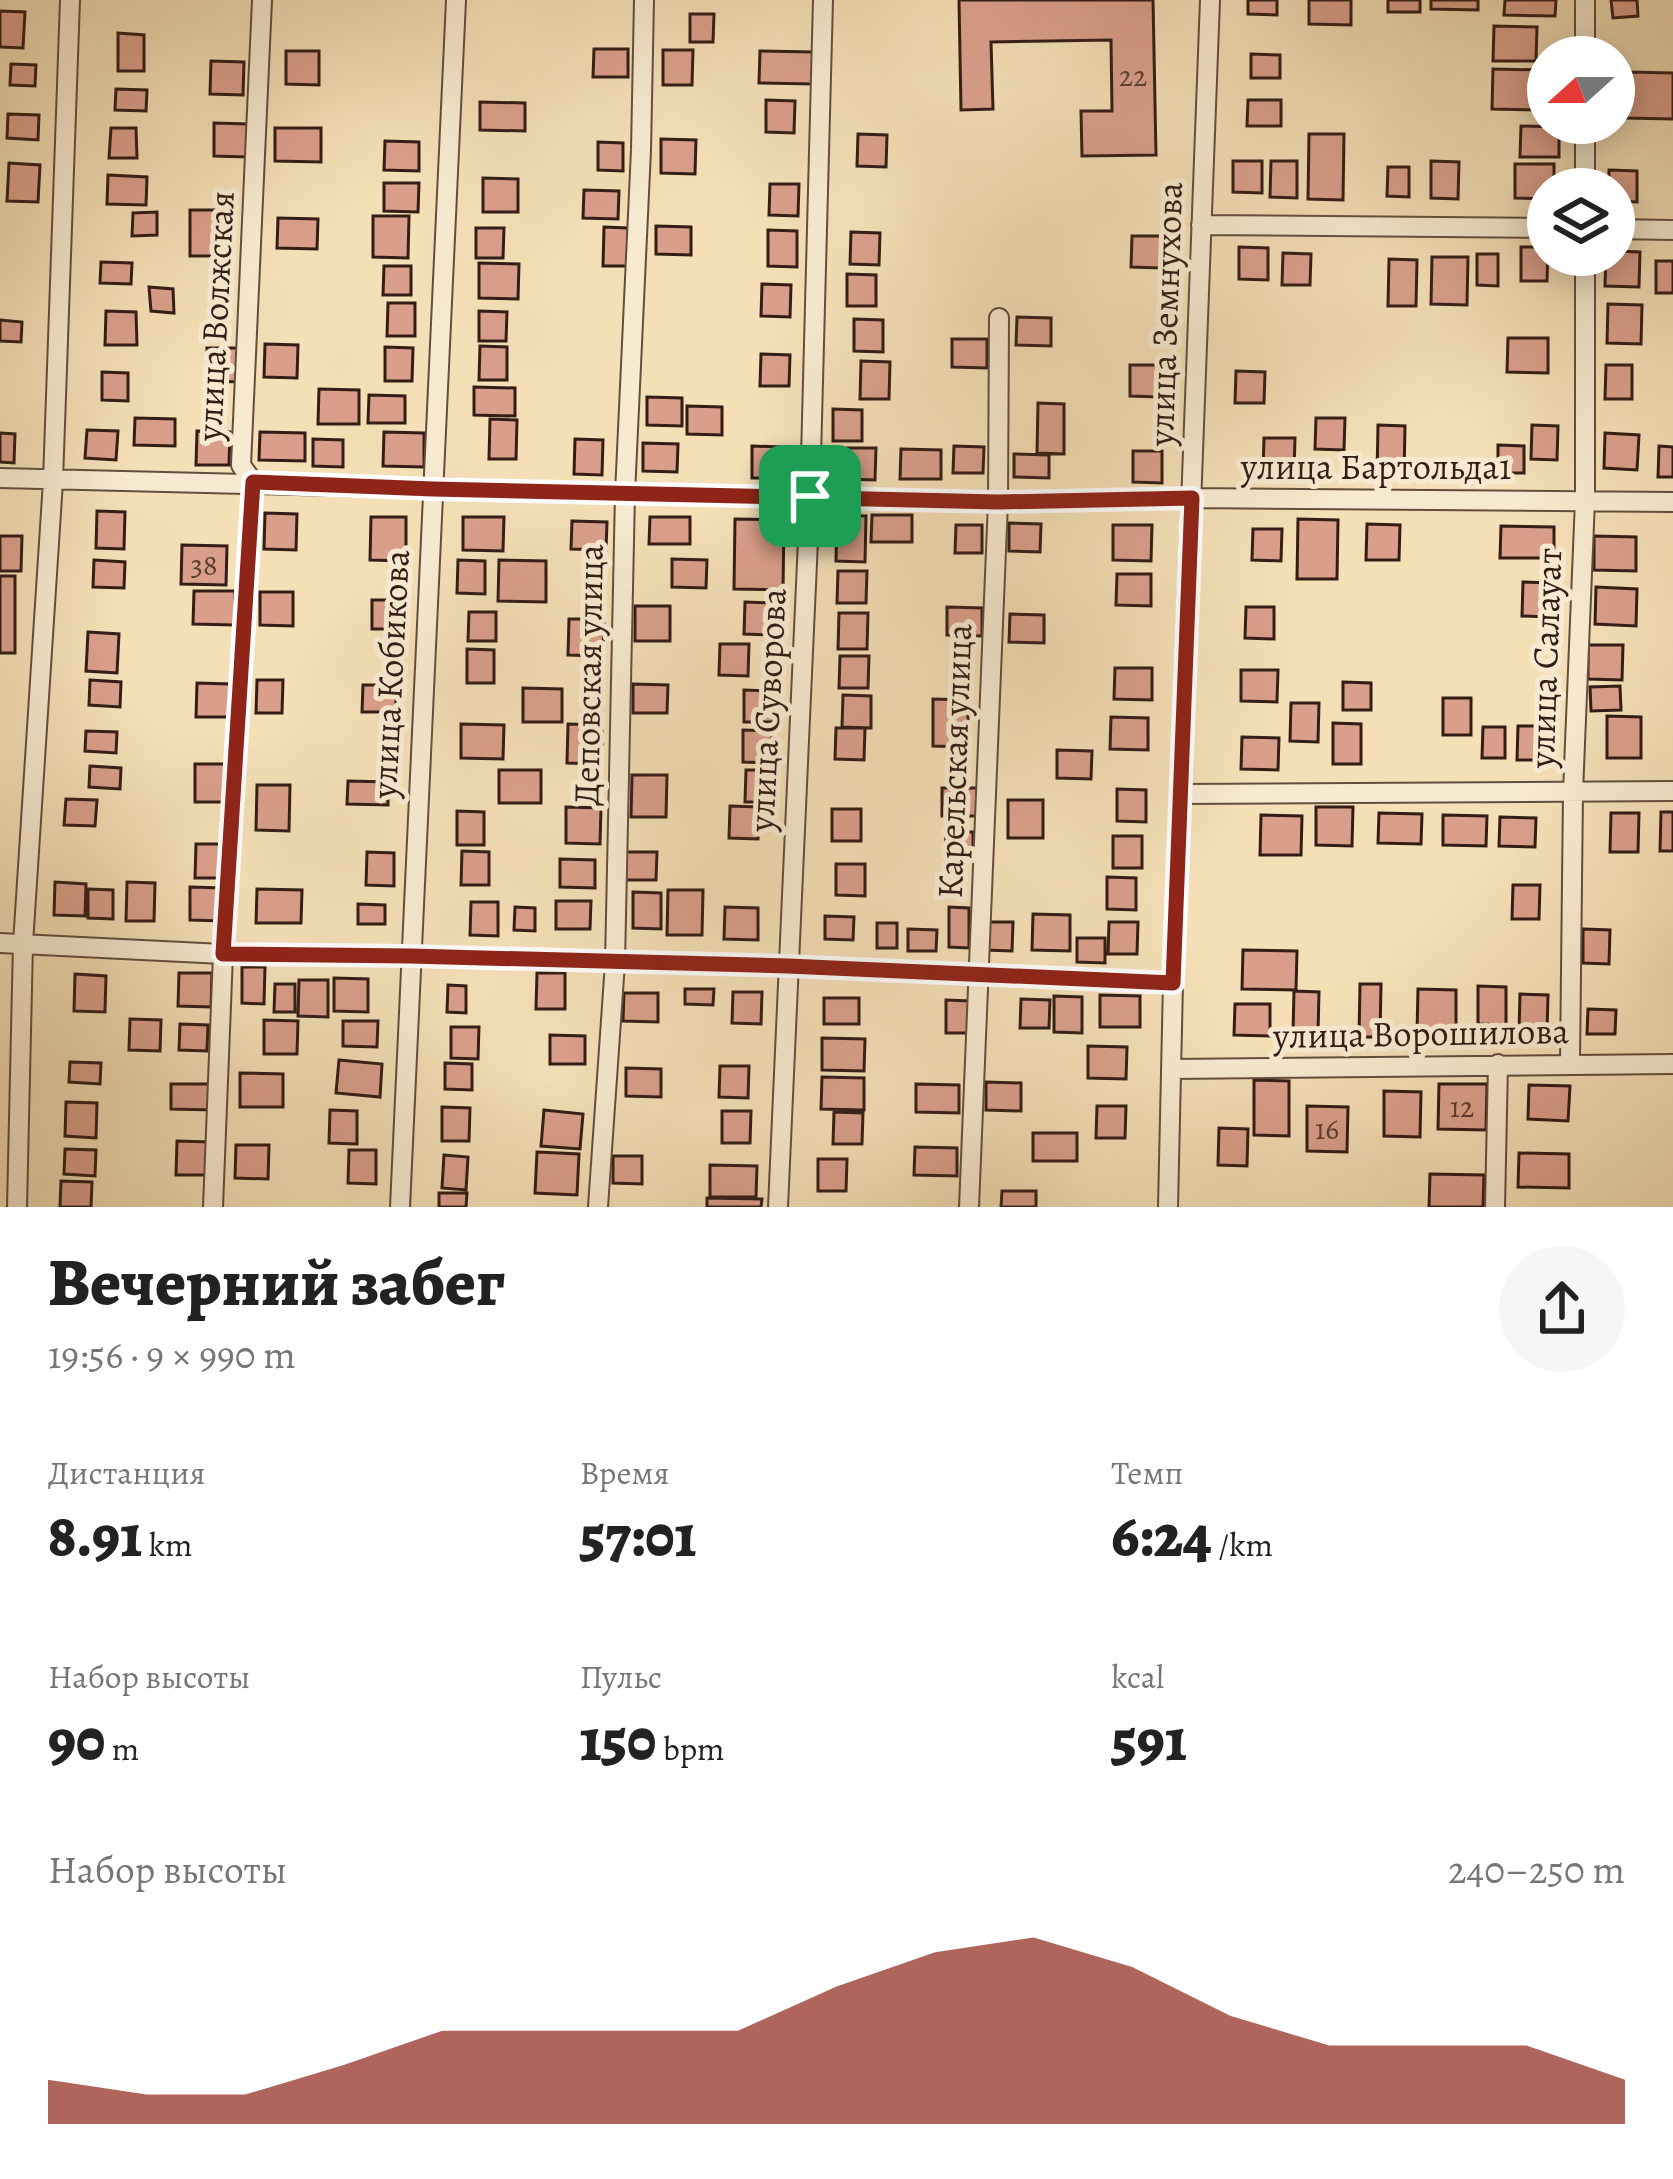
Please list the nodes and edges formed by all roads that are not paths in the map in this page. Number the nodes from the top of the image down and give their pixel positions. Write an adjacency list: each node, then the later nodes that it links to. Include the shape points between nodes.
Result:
1 (70, 0): 16 (street)
2 (262, 0): 17 (street, улица Волжская, via 241,465)
3 (456, 0): 18 (street, улица Кобикова)
4 (644, 0): 19 (street, Деповская улица)
5 (823, 0): 20 (street, улица Суворова)
6 (1210, 0): 9 (street, улица Земнухова)
7 (1586, 0): 8 (street)
8 (1586, 36)
9 (1202, 225): 10 (street); 21 (street, улица Земнухова)
10 (1527, 228)
11 (1635, 229): 12 (street)
12 (1673, 230)
13 (1585, 276): 22 (street, улица Салауат)
14 (1000, 318): 23 (street, Карельская улица)
15 (0, 478): 16 (street, улица Бартольда1)
16 (53, 481): 17 (street, улица Бартольда1); 29 (street)
17 (253, 482): 18 (street, улица Бартольда1); 30 (street, улица Волжская)
18 (433, 489): 19 (street, улица Бартольда1); 31 (street, улица Кобикова)
19 (625, 494): 20 (street, улица Бартольда1); 32 (street, Деповская улица)
20 (810, 496): 23 (street, улица Бартольда1); 33 (street, улица Суворова)
21 (1192, 498): 22 (street, улица Бартольда1); 23 (street, улица Бартольда1); 27 (street, улица Земнухова)
22 (1585, 500): 24 (street, улица Бартольда1); 26 (street, улица Салауат)
23 (998, 502): 34 (street, Карельская улица)
24 (1673, 502)
25 (1673, 791): 26 (street)
26 (1573, 792): 27 (street); 37 (street, улица Салауат)
27 (1180, 794): 35 (street, улица Земнухова)
28 (0, 943): 29 (street)
29 (23, 944): 30 (street); 40 (street)
30 (223, 954): 31 (street); 41 (street, улица Волжская)
31 (410, 956): 32 (street); 42 (street, улица Кобикова)
32 (615, 963): 33 (street); 43 (street, Деповская улица)
33 (788, 966): 34 (street); 44 (street, улица Суворова)
34 (979, 977): 35 (street); 45 (street, Карельская улица)
35 (1173, 983): 39 (street, улица Земнухова)
36 (1498, 1064): 37 (street, улица Ворошилова); 39 (street, улица Ворошилова); 47 (street)
37 (1570, 1064): 38 (street, улица Ворошилова)
38 (1673, 1064)
39 (1171, 1069): 46 (street, улица Земнухова)
40 (16, 1207)
41 (213, 1207)
42 (400, 1207)
43 (598, 1207)
44 (778, 1207)
45 (969, 1207)
46 (1168, 1207)
47 (1495, 1207)

